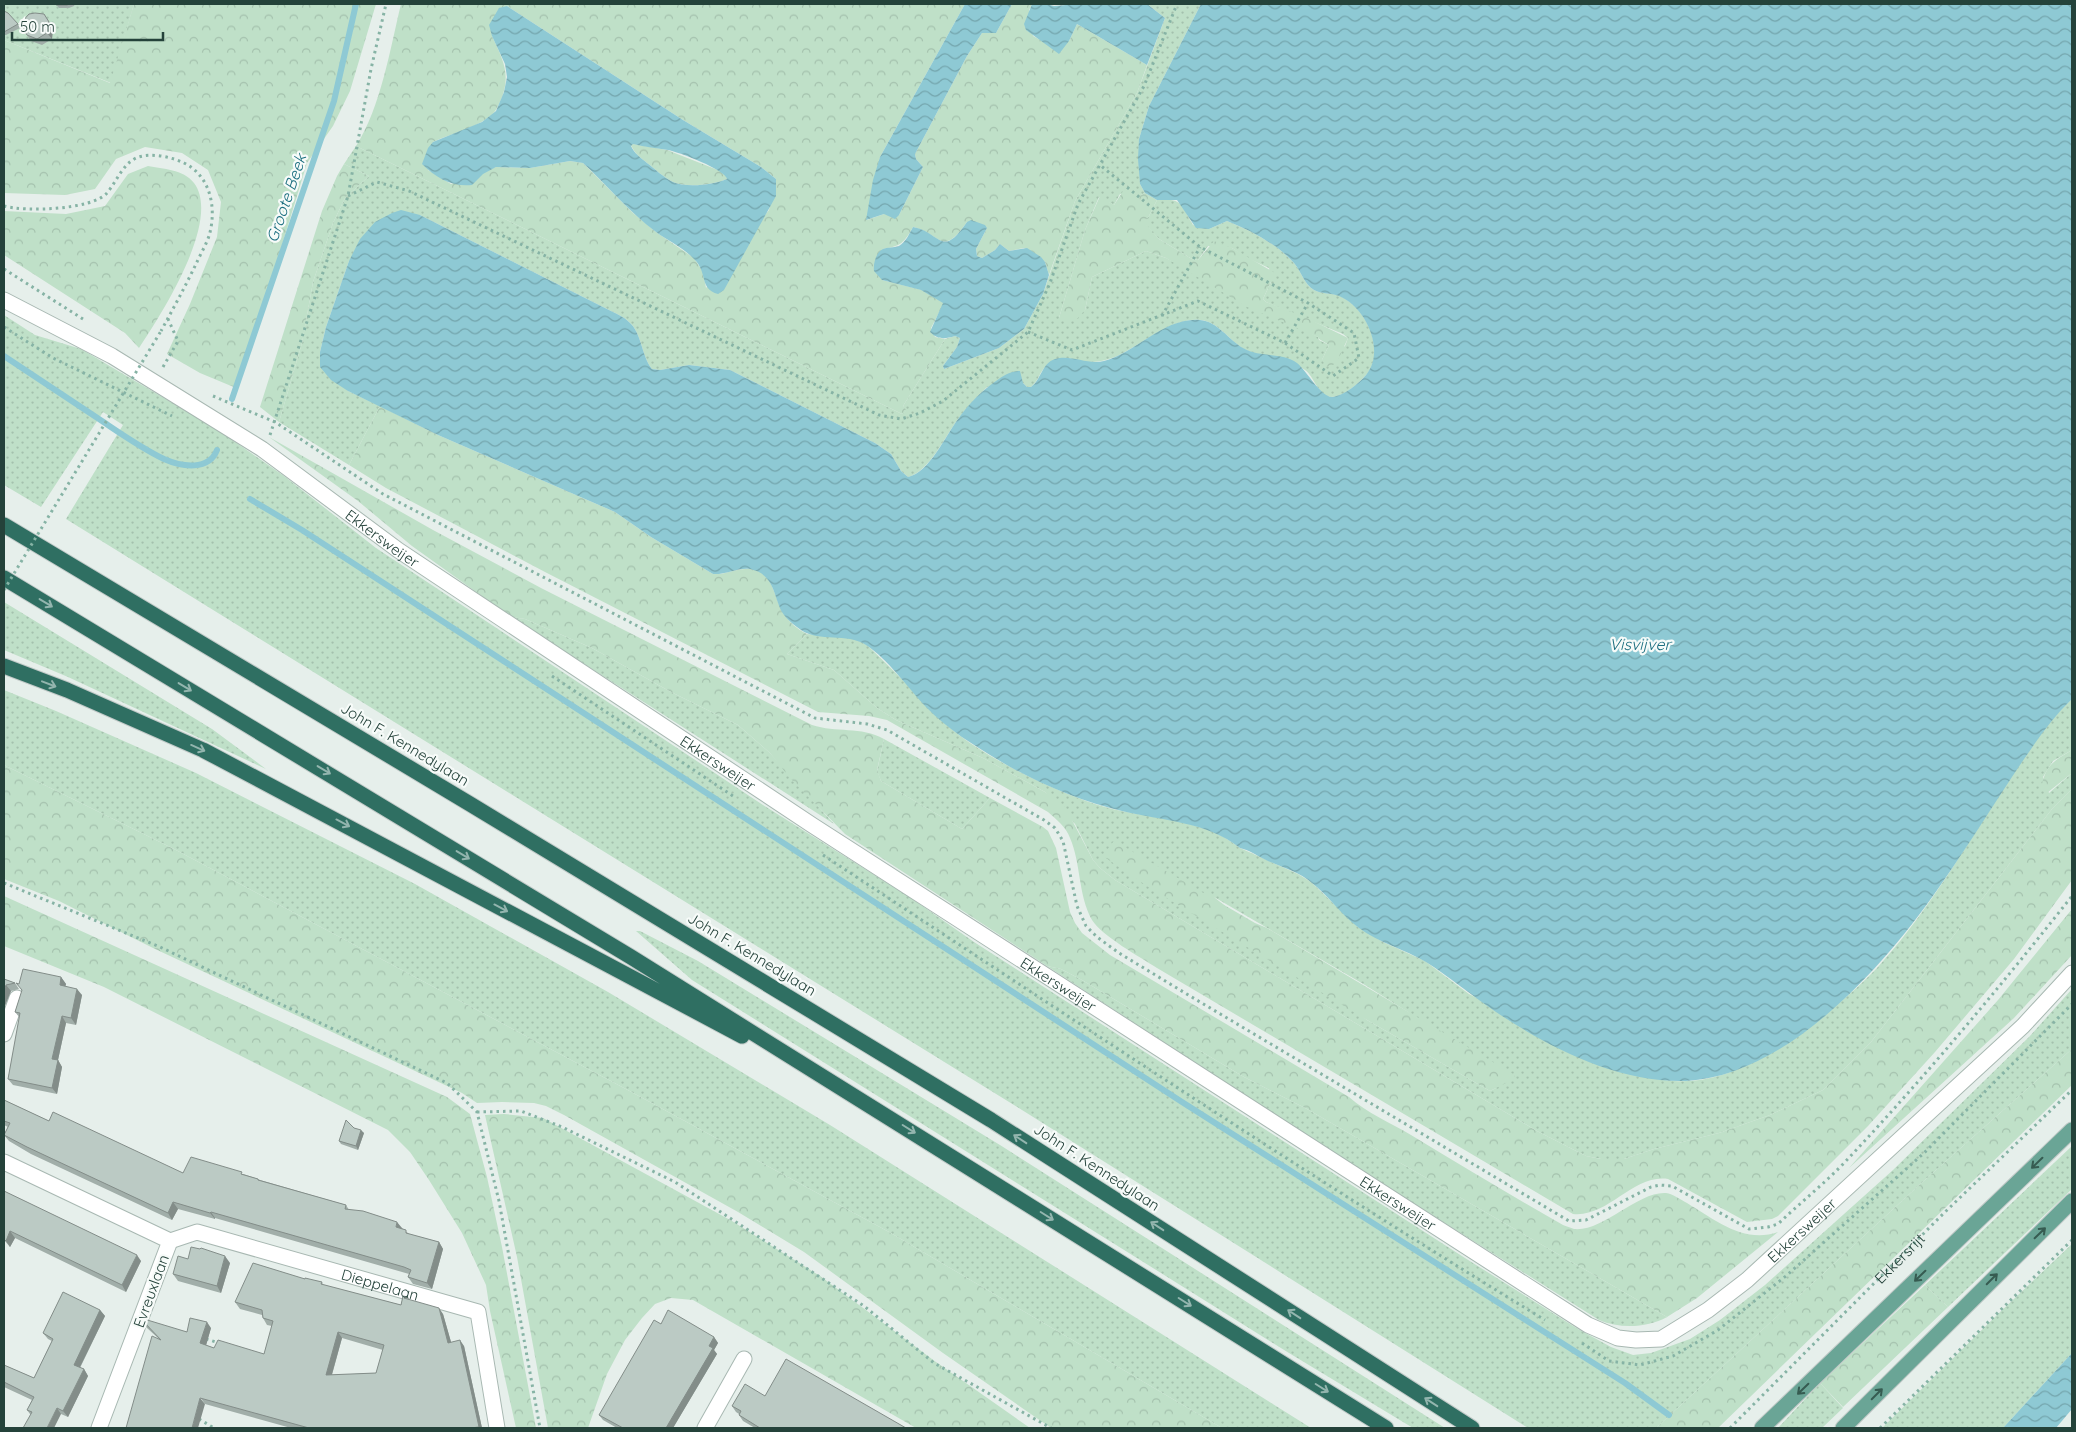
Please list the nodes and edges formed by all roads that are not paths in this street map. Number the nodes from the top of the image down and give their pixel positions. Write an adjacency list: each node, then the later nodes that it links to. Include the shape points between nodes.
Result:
1 (4, 300): 5 (street, Ekkersweijer, via 112,356 265,445 398,550 812,825 1588,1325 1618,1338 1661,1339 1708,1310 1747,1280 2016,1032)
2 (4, 525): 18 (highway, John F. Kennedylaan, one-way to 2, via 991,1120)
3 (4, 578): 8 (highway, one-way to 8, via 423,830)
4 (4, 666): 8 (highway, one-way to 8, via 204,750)
5 (2072, 973)
6 (16, 998): 7 (street)
7 (4, 1034)
8 (868, 1104): 17 (highway, one-way to 17)
9 (2072, 1130): 19 (main road, Ekkersrijt, one-way to 19)
10 (4, 1162): 12 (street, Evreuxlaan)
11 (2072, 1201): 20 (main road, one-way to 11)
12 (170, 1241): 14 (street, Evreuxlaan); 15 (street, Dieppelaan, via 197,1232 478,1312)
13 (744, 1359): 16 (street)
14 (100, 1428)
15 (497, 1428)
16 (704, 1428)
17 (1386, 1428)
18 (1472, 1428)
19 (1762, 1428)
20 (1843, 1428)

